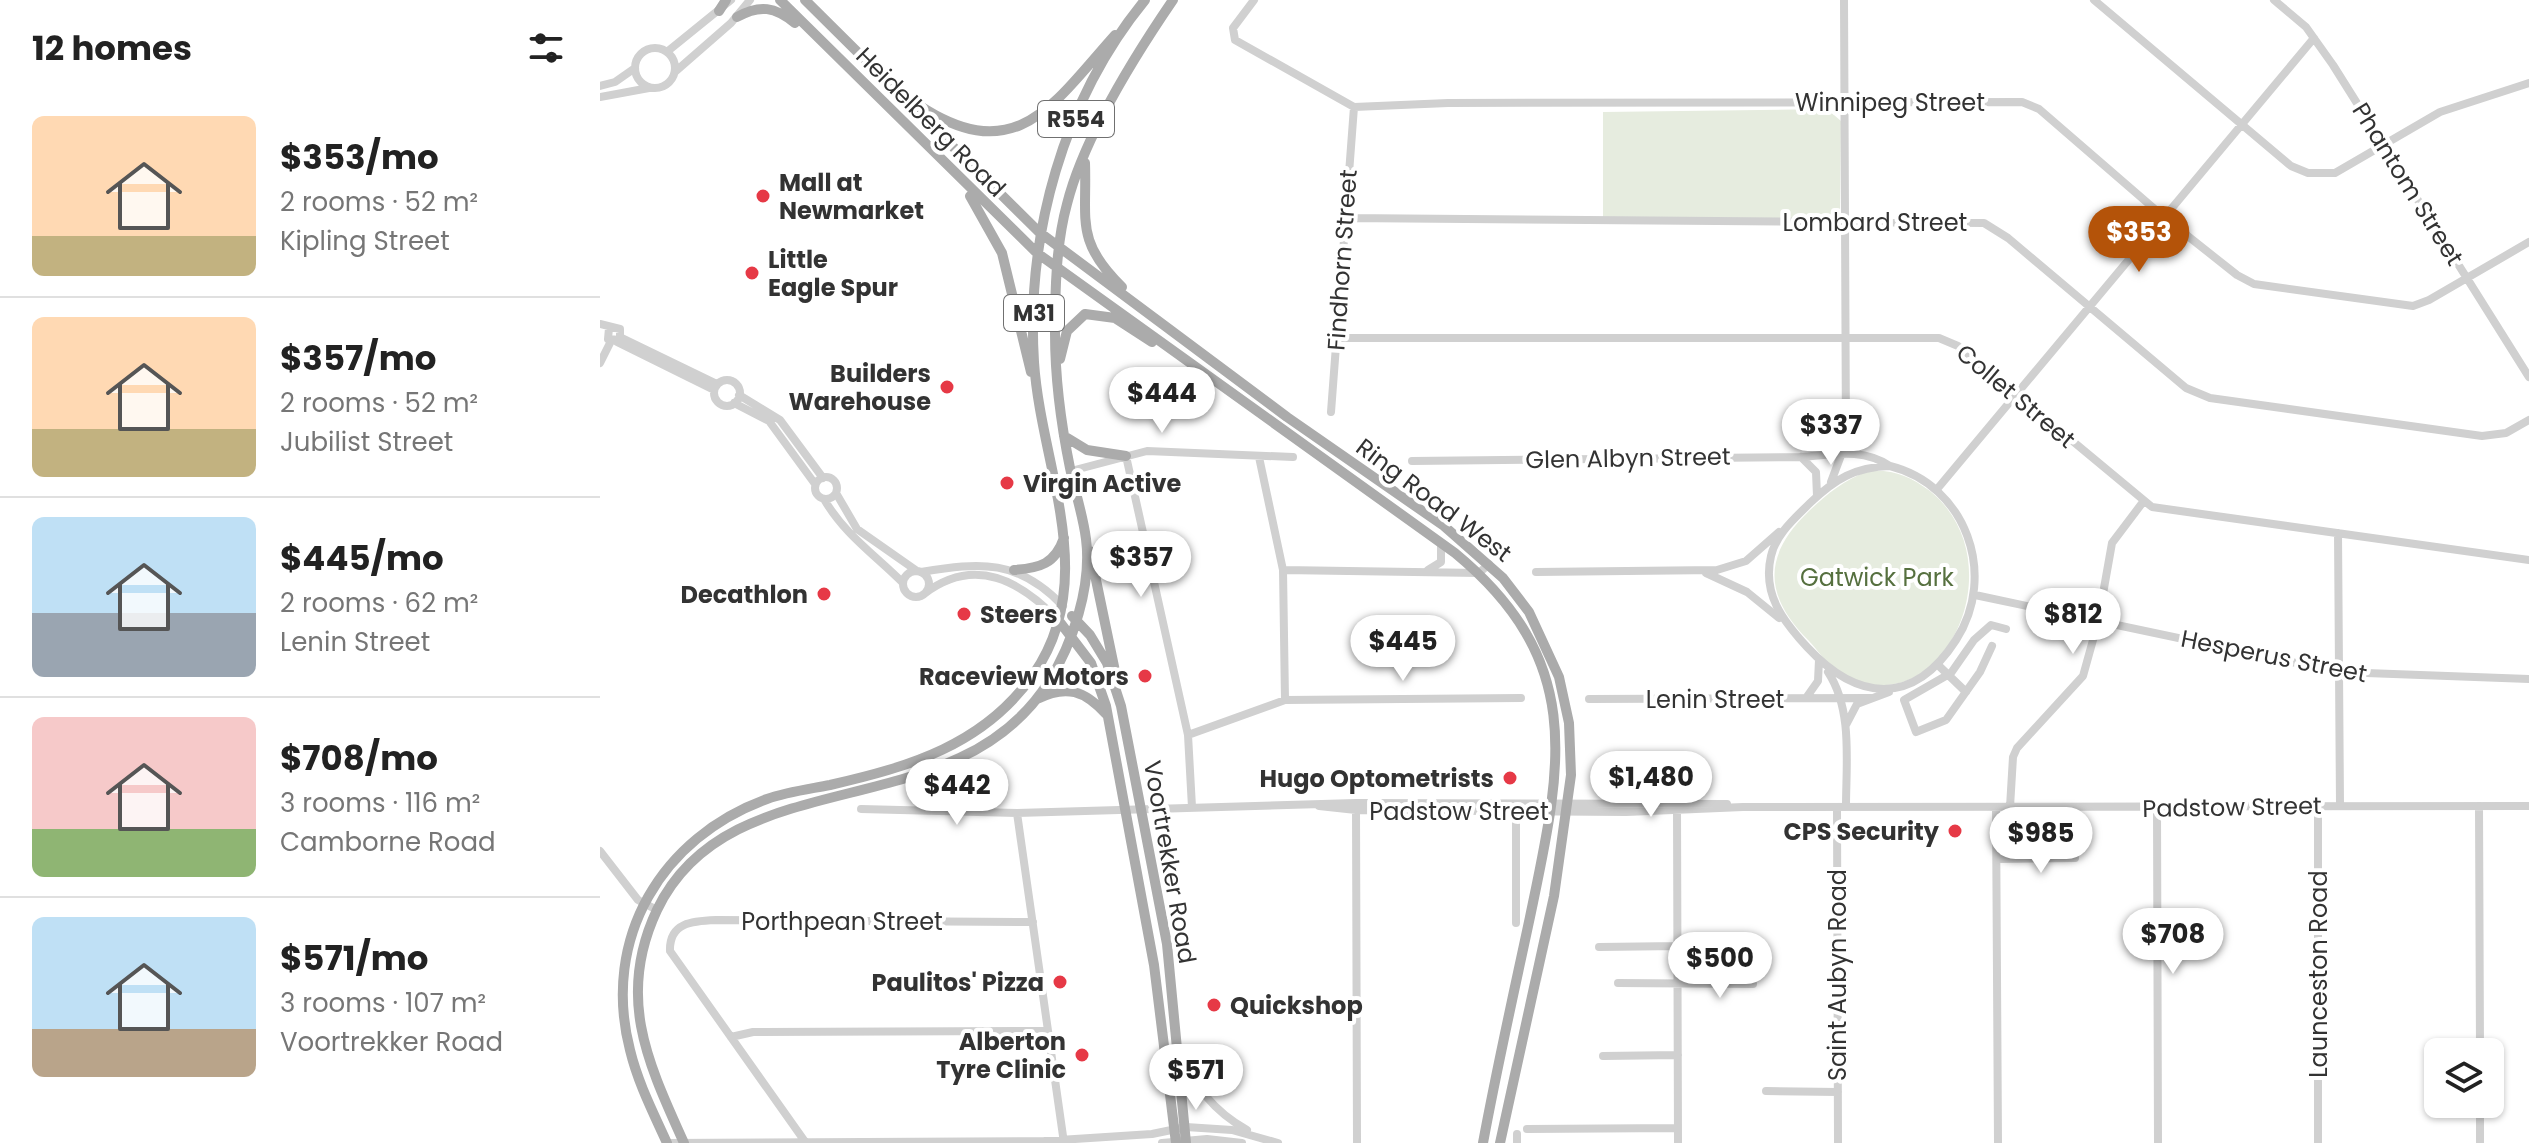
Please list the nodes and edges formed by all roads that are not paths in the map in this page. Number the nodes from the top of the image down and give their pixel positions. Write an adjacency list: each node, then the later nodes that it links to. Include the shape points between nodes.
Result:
1 (728, 0): 11 (main road)
2 (750, 0): 13 (street)
3 (780, 0): 16 (main road, Heidelberg Road)
4 (1145, 0): 12 (main road, R554)
5 (1173, 0): 28 (main road, R554, via 1117,88)
6 (1254, 0): 25 (street, via 1233,28 1235,40)
7 (1844, 0): 24 (street)
8 (2094, 0): 26 (street)
9 (2274, 0): 14 (street, Phantom Street)
10 (808, 2): 22 (main road, Heidelberg Road)
11 (719, 11): 15 (street)
12 (1132, 16): 22 (main road, via 1054,103 1011,129 995,133 958,128); 33 (main road, R554, via 1077,117)
13 (737, 17): 16 (main road, via 754,9 774,9); 18 (street)
14 (2314, 38): 26 (street); 27 (street, Phantom Street)
15 (668, 51): 17 (street, via 644,51); 18 (street)
16 (838, 57): 29 (main road, Heidelberg Road)
17 (635, 68): 20 (street); 21 (street, via 639,80)
18 (675, 72): 21 (street, via 669,83)
19 (2529, 83): 27 (street, via 2455,106)
20 (600, 86)
21 (654, 88): 23 (street)
22 (903, 95): 33 (main road, Heidelberg Road)
23 (600, 97)
24 (1846, 103): 25 (street, Winnipeg Street); 31 (street, Winnipeg Street, via 2031,105); 32 (street)
25 (1354, 107): 30 (street, Findhorn Street)
26 (2242, 124): 27 (street, via 2291,166 2308,173 2339,172); 31 (street)
27 (2383, 145): 38 (street, Phantom Street)
28 (1085, 157): 35 (main road, R554, via 1067,203); 40 (main road, via 1084,221 1093,251)
29 (961, 181): 36 (main road, Heidelberg Road); 51 (main road, via 1002,253)
30 (1346, 218): 32 (street, Lombard Street); 44 (street, Findhorn Street)
31 (2165, 218): 38 (street, Winnipeg Street, via 2237,275 2263,286 2413,306); 39 (street)
32 (1846, 222): 39 (street, Lombard Street, via 1984,223); 43 (street)
33 (1039, 232): 35 (main road, Heidelberg Road); 36 (main road, R554)
34 (2529, 242): 38 (street, Winnipeg Street)
35 (1059, 248): 37 (main road, R554); 40 (main road, Ring Road West)
36 (1037, 253): 37 (main road, Heidelberg Road); 51 (main road, M31, via 1034,335)
37 (1058, 268): 45 (main road, Ring Road West); 47 (main road, M31)
38 (2466, 276): 48 (street, Phantom Street)
39 (2091, 306): 50 (street); 54 (street, Lombard Street, via 2186,388 2210,398 2482,436 2506,433)
40 (1143, 308): 77 (main road, Ring Road West)
41 (600, 324): 42 (street)
42 (611, 336): 46 (street); 49 (street)
43 (1847, 337): 44 (street, Collet Street); 50 (street, Collet Street, via 1950,341); 56 (street)
44 (1336, 338): 53 (street, Findhorn Street)
45 (1179, 354): 47 (main road, via 1115,318 1085,314 1067,331); 75 (main road, Ring Road West)
46 (600, 363)
47 (1057, 372): 55 (main road, M31)
48 (2529, 377)
49 (716, 387): 52 (street, via 718,402); 52 (street, via 732,381)
50 (2017, 394): 66 (street); 70 (street, Collet Street)
51 (1039, 397): 73 (main road, M31)
52 (737, 399): 64 (street, via 780,420)
53 (1331, 412)
54 (2529, 420)
55 (1064, 436): 57 (main road, via 1087,450); 63 (main road, M31)
56 (1844, 452): 60 (street, Glen Albyn Street); 62 (street, via 1865,454); 65 (street)
57 (1126, 456): 58 (street, via 1159,451); 63 (street); 113 (street)
58 (1259, 457): 59 (street); 79 (street)
59 (1293, 457)
60 (1800, 457): 61 (street, Glen Albyn Street); 68 (street, via 1816,472)
61 (1412, 461)
62 (1890, 466): 65 (street, via 1860,469); 66 (street)
63 (1071, 471): 74 (main road, M31)
64 (819, 481): 67 (street, via 835,483); 69 (street, via 816,494)
65 (1831, 483): 68 (street)
66 (1938, 488): 87 (street, via 1970,538)
67 (836, 493): 69 (street); 80 (street, via 857,529)
68 (1816, 497): 71 (street)
69 (824, 499): 85 (street, via 851,537)
70 (2143, 502): 72 (street, Collet Street); 92 (street, via 2112,543)
71 (1789, 522): 82 (street, via 1746,561); 91 (street, via 1770,561 1771,591)
72 (2338, 533): 76 (street, Collet Street); 98 (street)
73 (1065, 534): 78 (main road, via 1048,564); 88 (main road, M31)
74 (1086, 541): 89 (main road, M31); 110 (main road)
75 (1440, 541): 81 (street, via 1441,562); 84 (main road, Ring Road West)
76 (2529, 560)
77 (1489, 564): 84 (street); 127 (main road, Ring Road West, via 1534,620 1559,677 1571,752)
78 (1014, 570): 80 (street, via 987,564); 88 (street)
79 (1283, 570): 81 (street); 107 (street)
80 (919, 571): 85 (street, via 909,572); 86 (street, via 929,582)
81 (1427, 571): 84 (street)
82 (1702, 571): 83 (street); 91 (street, via 1747,592)
83 (1536, 572)
84 (1479, 573): 126 (main road, Ring Road West, via 1513,612 1544,672 1558,748)
85 (902, 582): 86 (street, via 911,596)
86 (924, 594): 90 (street, via 957,578 993,576 1025,589)
87 (1975, 595): 92 (street, Hesperus Street); 97 (street, via 1964,626)
88 (1063, 606): 89 (main road, Voortrekker Road); 90 (main road, M31)
89 (1076, 620): 94 (main road, M31); 110 (main road, Voortrekker Road, via 1107,663)
90 (1059, 621): 94 (main road, Voortrekker Road); 114 (main road, via 1046,655 1004,709 963,741)
91 (1782, 621): 96 (street)
92 (2098, 622): 98 (street, Hesperus Street); 125 (street, via 2078,684 2017,748)
93 (2006, 629): 99 (street, via 1991,625)
94 (1070, 634): 109 (main road, via 1059,664); 111 (main road, Voortrekker Road, via 1091,663)
95 (1992, 646): 102 (street)
96 (1821, 662): 101 (street, via 1847,681 1872,690); 104 (street, via 1818,681); 108 (street, Saint Aubyn Road)
97 (1937, 664): 99 (street); 101 (street)
98 (2339, 672): 100 (street, Hesperus Street); 116 (street)
99 (1949, 675): 102 (street); 102 (street, via 1904,700 1916,732 1946,720)
100 (2529, 679)
101 (1909, 684): 105 (street)
102 (1966, 692)
103 (1521, 698): 107 (street)
104 (1806, 698): 106 (street, Lenin Street); 108 (street, Lenin Street)
105 (1871, 698): 108 (street, Lenin Street); 112 (street, via 1852,709)
106 (1589, 699)
107 (1285, 700): 113 (street)
108 (1841, 700): 112 (street, Saint Aubyn Road)
109 (1034, 701): 111 (main road, via 1074,690); 115 (main road, via 974,753)
110 (1121, 706): 130 (main road, Voortrekker Road)
111 (1108, 716): 132 (main road, Voortrekker Road)
112 (1845, 728): 123 (street, Saint Aubyn Road)
113 (1188, 735): 121 (street)
114 (882, 773): 115 (main road); 137 (main road, via 769,799 723,819 667,866)
115 (889, 784): 138 (main road, via 731,831 679,873)
116 (2340, 805): 118 (street, Padstow Street); 119 (street, Padstow Street)
117 (1356, 806): 121 (street, Padstow Street); 126 (street, Padstow Street); 131 (street, Padstow Street); 167 (street)
118 (2318, 806): 128 (street, Padstow Street); 174 (street, Launceston Road)
119 (2479, 806): 120 (street, Padstow Street); 148 (street)
120 (2529, 806)
121 (1192, 807): 130 (street, Padstow Street)
122 (1677, 807): 123 (street, Padstow Street); 127 (street, Padstow Street); 141 (street)
123 (1841, 807): 124 (street, Padstow Street); 153 (street, Saint Aubyn Road)
124 (1996, 807): 125 (street, Padstow Street); 136 (street)
125 (2010, 807): 128 (street, Padstow Street)
126 (1552, 808): 127 (street, Padstow Street); 131 (street, Padstow Street); 168 (main road, Ring Road West)
127 (1568, 808): 169 (main road, Ring Road West)
128 (2157, 808): 173 (street)
129 (861, 809): 133 (street, Padstow Street)
130 (1140, 810): 132 (street, Padstow Street); 149 (main road, Voortrekker Road, via 1167,944)
131 (1516, 811): 140 (street)
132 (1124, 812): 133 (street, Padstow Street); 155 (main road, Voortrekker Road)
133 (1017, 813): 139 (street)
134 (600, 851): 137 (street)
135 (2075, 858): 136 (street)
136 (1997, 859): 172 (street)
137 (644, 904): 138 (street); 163 (main road, via 631,938 624,1011 641,1085)
138 (657, 910): 160 (main road, via 645,942 637,1008 655,1081)
139 (1033, 922): 146 (street); 147 (street, Porthpean Street, via 702,920 676,929 670,951)
140 (1516, 923)
141 (1678, 946): 142 (street); 144 (street)
142 (1599, 947)
143 (1618, 983): 144 (street)
144 (1678, 984): 145 (street); 150 (street)
145 (1753, 984)
146 (1047, 1031): 147 (street, via 753,1032); 159 (street)
147 (731, 1037): 161 (street)
148 (2480, 1038)
149 (1178, 1051): 155 (main road, Voortrekker Road); 158 (street, via 1209,1103)
150 (1678, 1055): 151 (street); 156 (street)
151 (1603, 1056)
152 (1766, 1091): 153 (street)
153 (1838, 1092): 171 (street, Saint Aubyn Road)
154 (2480, 1118): 175 (street)
155 (1180, 1128): 158 (street); 159 (street); 162 (main road, Voortrekker Road)
156 (1678, 1128): 157 (street); 170 (street)
157 (1527, 1129)
158 (1255, 1134): 166 (street)
159 (1062, 1141): 161 (street)
160 (683, 1142): 161 (street); 163 (street)
161 (805, 1142)
162 (1181, 1142): 164 (street); 165 (street)
163 (667, 1143)
164 (1162, 1143)
165 (1242, 1143)
166 (1278, 1143)
167 (1357, 1143)
168 (1483, 1143)
169 (1500, 1143)
170 (1678, 1143)
171 (1838, 1143)
172 (1998, 1143)
173 (2158, 1143)
174 (2318, 1143)
175 (2480, 1143)

